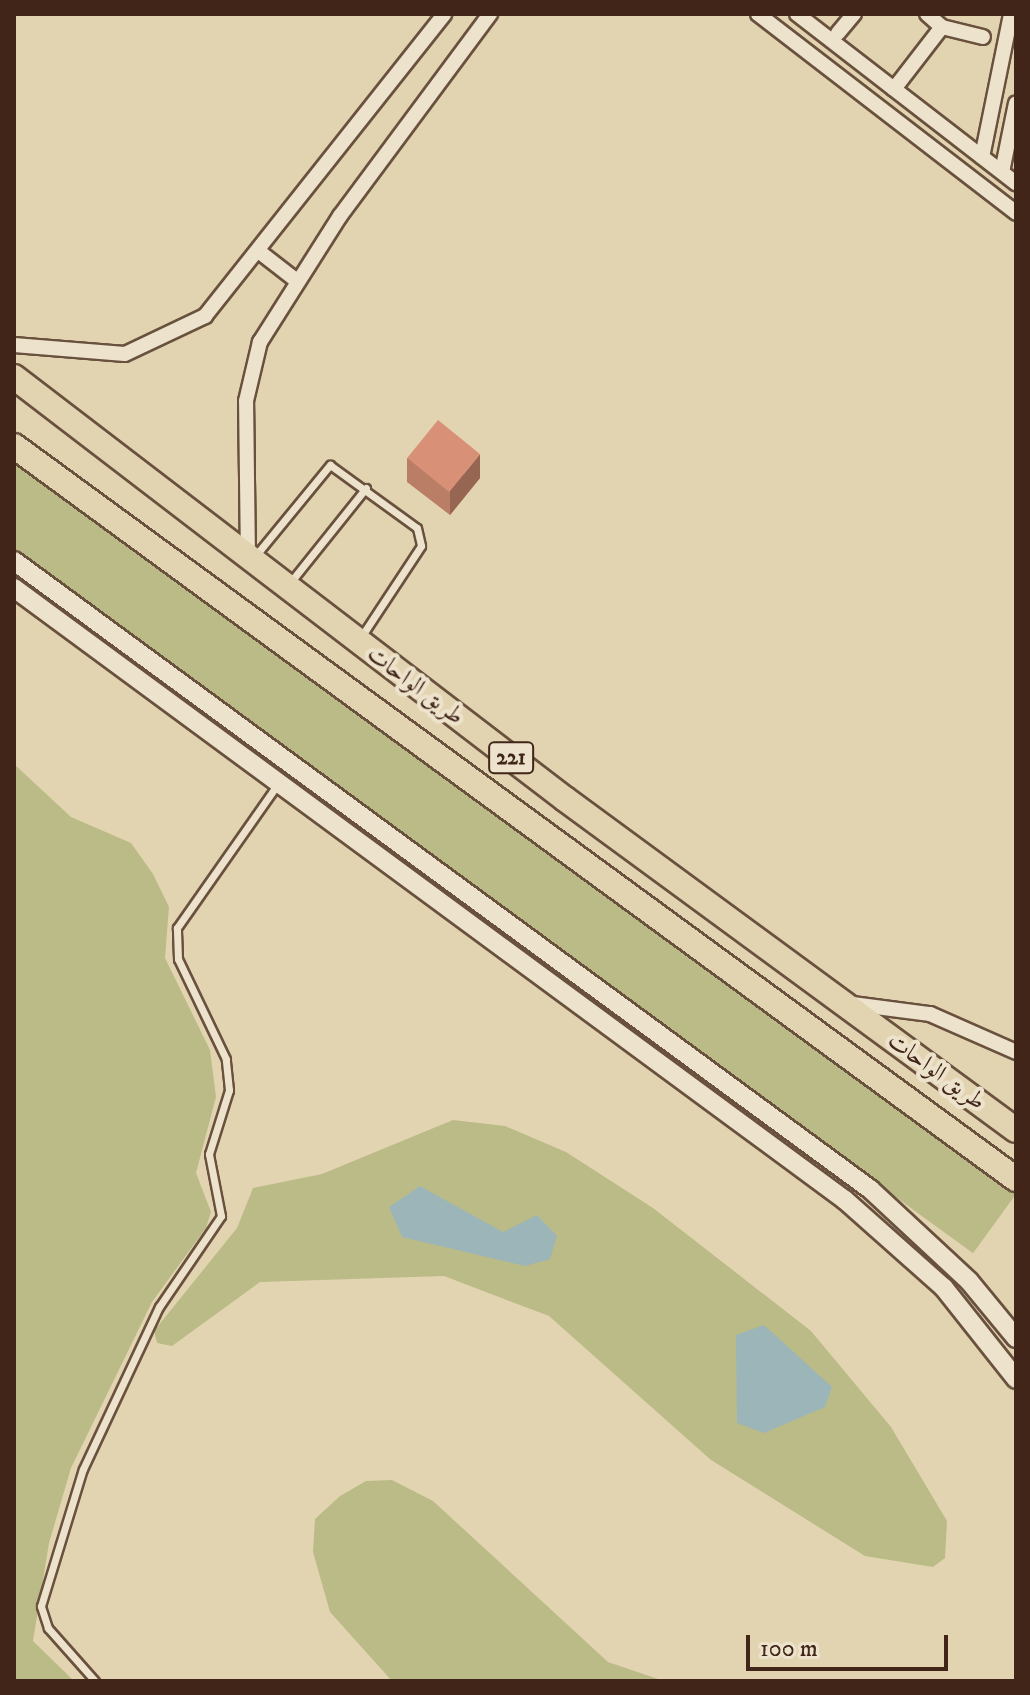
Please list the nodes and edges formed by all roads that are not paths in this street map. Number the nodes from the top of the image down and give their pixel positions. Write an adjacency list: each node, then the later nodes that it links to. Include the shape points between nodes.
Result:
1 (444, 14): 19 (street)
2 (490, 14): 20 (street)
3 (758, 14): 9 (street)
4 (794, 14): 9 (street); 12 (street)
5 (854, 14): 10 (street)
6 (927, 14): 8 (street)
7 (1011, 14): 14 (street)
8 (942, 27): 11 (street); 12 (street)
9 (779, 30): 18 (street)
10 (838, 33)
11 (983, 37)
12 (894, 89): 14 (street)
13 (1016, 103): 15 (street)
14 (983, 152): 15 (street); 16 (street)
15 (1011, 152): 16 (street)
16 (1002, 172): 17 (street)
17 (1016, 183)
18 (1016, 213)
19 (261, 253): 20 (street); 21 (street, via 205,316 151,346 108,356)
20 (297, 281): 26 (street, via 250,371)
21 (14, 345)
22 (14, 377): 26 (highway, طريق الواحات / 221)
23 (14, 446): 38 (highway, طريق الواحات / 221)
24 (366, 488): 26 (lane, via 335,465 325,467); 27 (lane); 30 (lane, via 420,531 423,542)
25 (14, 561): 29 (street)
26 (249, 561): 27 (highway, طريق الواحات / 221)
27 (285, 589): 30 (highway, طريق الواحات / 221)
28 (16, 591): 31 (street)
29 (110, 632): 31 (street); 33 (street)
30 (357, 642): 34 (highway, طريق الواحات / 221)
31 (97, 649): 32 (street)
32 (278, 783): 35 (street); 41 (lane, via 177,928 178,959 226,1059 229,1090 209,1154 221,1216 159,1307 83,1469 41,1606 48,1628)
33 (597, 989): 35 (street); 39 (street, via 870,1189 959,1272)
34 (841, 1003): 36 (street, via 930,1014); 37 (highway, طريق الواحات / 221)
35 (584, 1008): 40 (street, via 905,1248 983,1331)
36 (1016, 1052)
37 (1016, 1130)
38 (1016, 1179)
39 (1016, 1338)
40 (1016, 1379)
41 (95, 1681)

